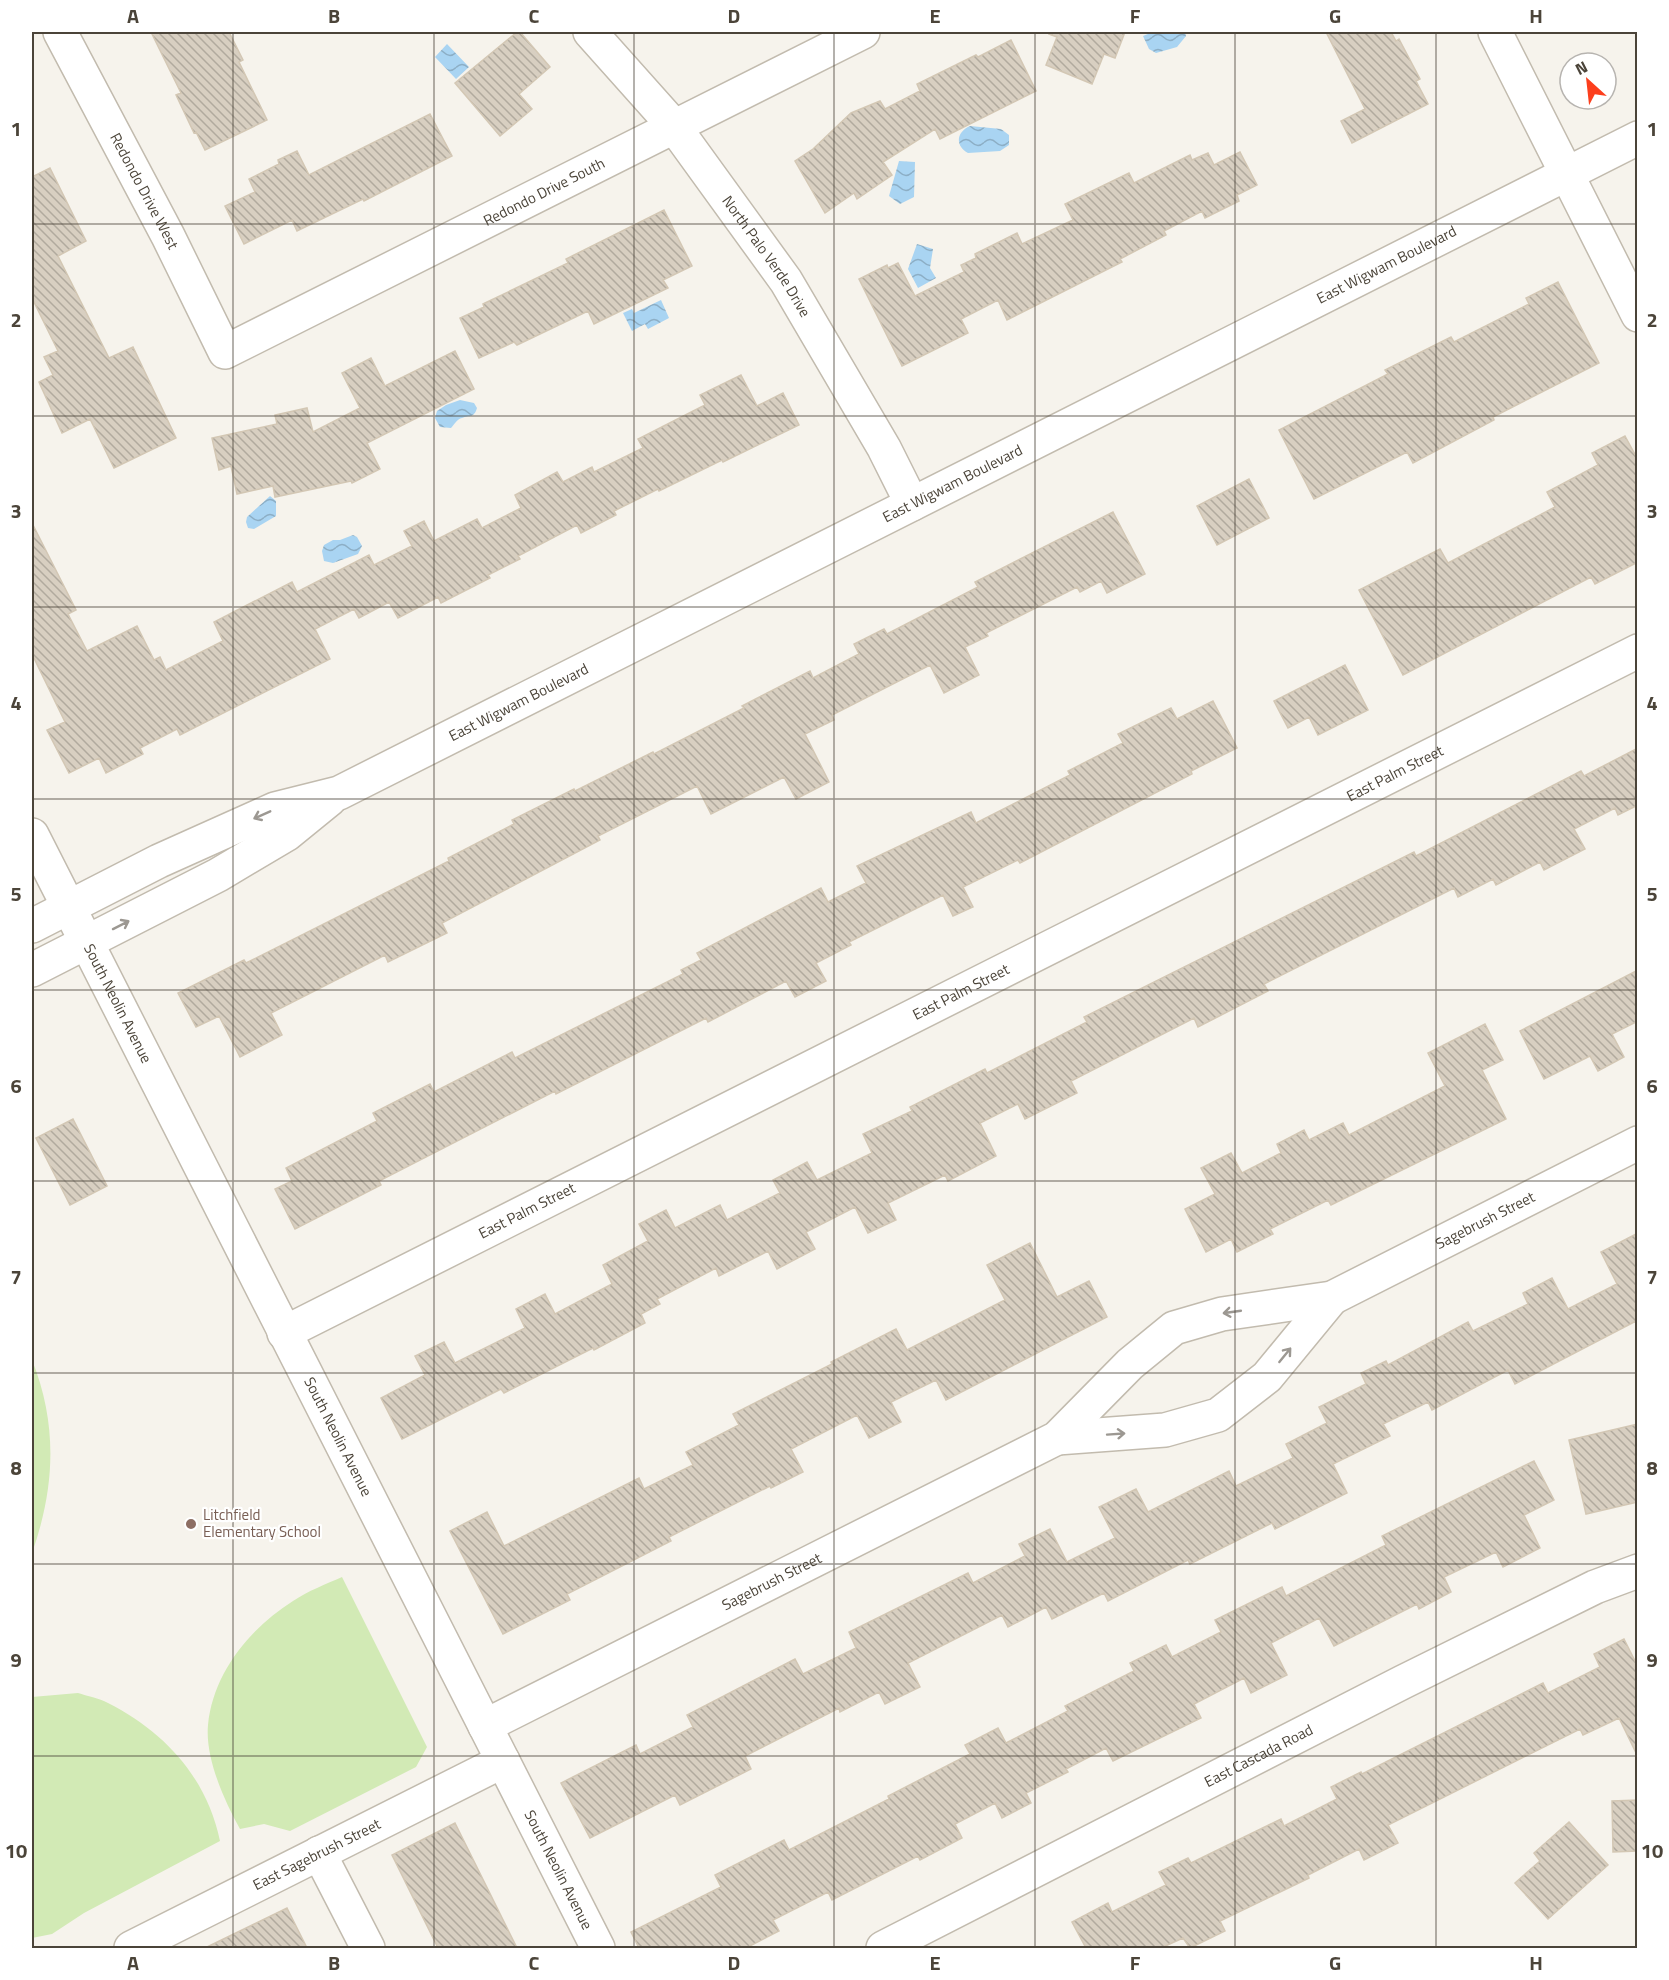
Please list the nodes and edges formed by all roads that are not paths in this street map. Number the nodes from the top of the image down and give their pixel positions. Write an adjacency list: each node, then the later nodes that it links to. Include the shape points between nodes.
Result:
1 (41, 32): 6 (street)
2 (60, 32): 11 (street, Redondo Drive West)
3 (590, 32): 7 (street, North Palo Verde Drive)
4 (863, 32): 7 (street, Redondo Drive South)
5 (1495, 32): 9 (street)
6 (32, 36)
7 (673, 125): 11 (street, Redondo Drive South); 12 (street, North Palo Verde Drive, via 786,281 884,448)
8 (1638, 138): 9 (street, East Wigwam Boulevard)
9 (1567, 173): 10 (street); 12 (street, East Wigwam Boulevard)
10 (1638, 315)
11 (225, 351)
12 (912, 504): 15 (street, East Wigwam Boulevard, via 339,793 275,809 159,861)
13 (1638, 651): 20 (street, East Palm Street)
14 (32, 835): 15 (street, South Neolin Avenue)
15 (77, 925): 16 (street, East Wigwam Boulevard); 17 (street, East Wigwam Boulevard); 20 (street, South Neolin Avenue)
16 (32, 927)
17 (32, 970)
18 (1638, 1143): 19 (street, Sagebrush Street)
19 (1332, 1298): 21 (street, Sagebrush Street, one-way to 21, via 1222,1314 1174,1328 1130,1364); 21 (street, Sagebrush Street, one-way to 19, via 1165,1430 1218,1415 1267,1377)
20 (284, 1333): 23 (street, South Neolin Avenue)
21 (1058, 1438): 23 (street, Sagebrush Street)
22 (1638, 1571): 29 (street, East Cascada Road, via 1595,1587 1403,1682)
23 (485, 1726): 24 (street, South Neolin Avenue)
24 (503, 1761): 25 (street, East Sagebrush Street); 28 (street, South Neolin Avenue)
25 (319, 1853): 26 (street, East Sagebrush Street); 27 (street)
26 (131, 1948)
27 (368, 1948)
28 (598, 1948)
29 (883, 1948)

